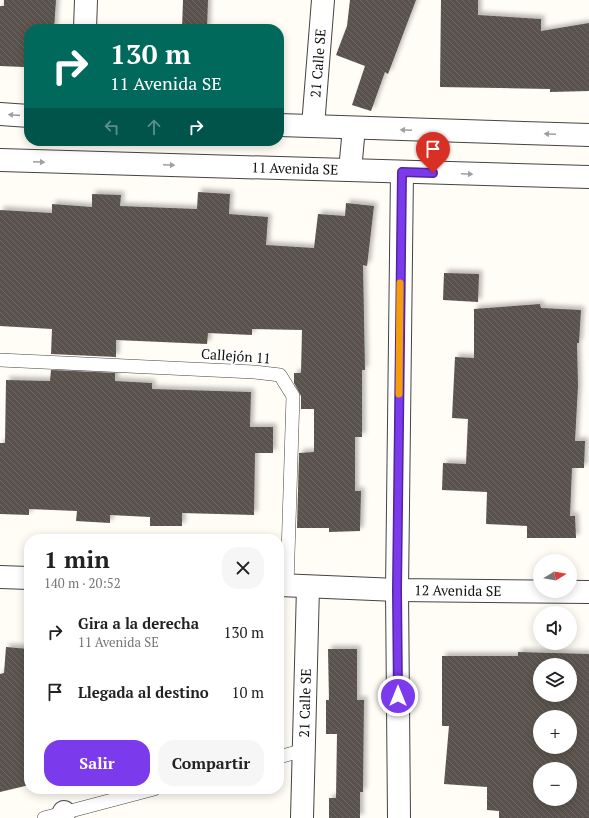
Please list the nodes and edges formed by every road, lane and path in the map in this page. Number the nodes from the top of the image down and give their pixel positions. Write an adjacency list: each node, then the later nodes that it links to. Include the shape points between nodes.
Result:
1 (86, 0): 3 (street)
2 (323, 0): 7 (street, 21 Calle SE)
3 (85, 24)
4 (0, 114): 5 (street, one-way to 4)
5 (24, 116)
6 (284, 125): 7 (street)
7 (313, 126): 8 (street)
8 (354, 128): 9 (street, one-way to 8); 11 (street)
9 (589, 135)
10 (0, 160): 11 (street, 11 Avenida SE, one-way to 11)
11 (350, 170): 12 (street, 11 Avenida SE)
12 (402, 172): 13 (street, 11 Avenida SE, one-way to 13); 18 (street)
13 (589, 177)
14 (0, 360): 17 (lane, Callejón 11, via 280,375 293,396)
15 (0, 577): 16 (street)
16 (24, 578)
17 (292, 586): 18 (street, 12 Avenida SE); 20 (street, 21 Calle SE)
18 (397, 590): 19 (street, 12 Avenida SE); 25 (street)
19 (589, 592)
20 (304, 750): 21 (lane); 24 (street, 21 Calle SE)
21 (284, 756)
22 (136, 794): 23 (lane)
23 (57, 816)
24 (302, 818)
25 (399, 818)

